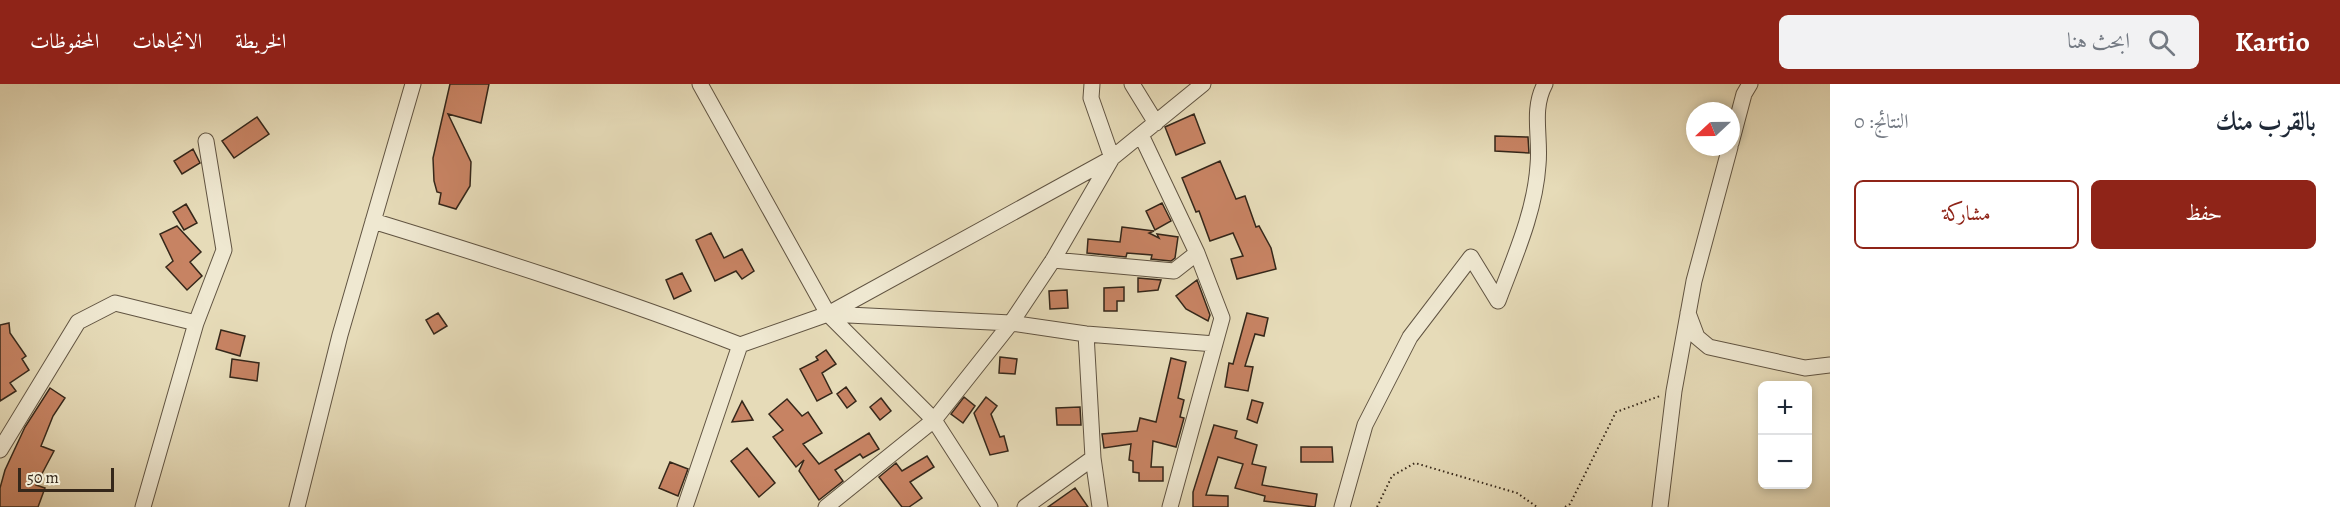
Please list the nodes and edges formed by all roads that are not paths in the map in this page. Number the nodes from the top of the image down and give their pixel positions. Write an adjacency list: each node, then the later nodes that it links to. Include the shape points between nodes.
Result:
1 (413, 84): 14 (street)
2 (700, 84): 18 (street)
3 (1092, 84): 13 (street, via 1091,98)
4 (1132, 84): 9 (street)
5 (1203, 84): 9 (street)
6 (1545, 84): 36 (street, via 1539,94 1536,117 1538,166 1530,204 1517,253 1498,301 1471,257 1410,338 1365,425)
7 (1750, 84): 8 (street)
8 (1740, 109)
9 (1156, 123): 10 (street)
10 (1141, 135): 13 (street); 15 (street)
11 (206, 141): 19 (street, via 224,250)
12 (1727, 156): 17 (street)
13 (1112, 158): 16 (street); 18 (street)
14 (373, 221): 23 (street, via 523,266); 29 (street)
15 (1197, 253): 16 (street, via 1174,271); 22 (street, via 1222,318)
16 (1053, 260): 20 (street)
17 (1688, 312): 24 (street, via 1697,337 1709,347 1805,369); 37 (street)
18 (828, 315): 20 (street); 23 (street); 25 (street)
19 (196, 322): 26 (street, via 115,303 78,322); 28 (street)
20 (1011, 323): 21 (street); 25 (street)
21 (1086, 334): 22 (street); 27 (street)
22 (1215, 344): 35 (street)
23 (740, 345): 30 (street)
24 (1830, 365)
25 (934, 420): 31 (street); 32 (street)
26 (0, 450)
27 (1093, 458): 33 (street); 34 (street)
28 (143, 507)
29 (297, 507)
30 (685, 507)
31 (826, 507)
32 (990, 507)
33 (1025, 507)
34 (1100, 507)
35 (1170, 507)
36 (1342, 507)
37 (1660, 507)

